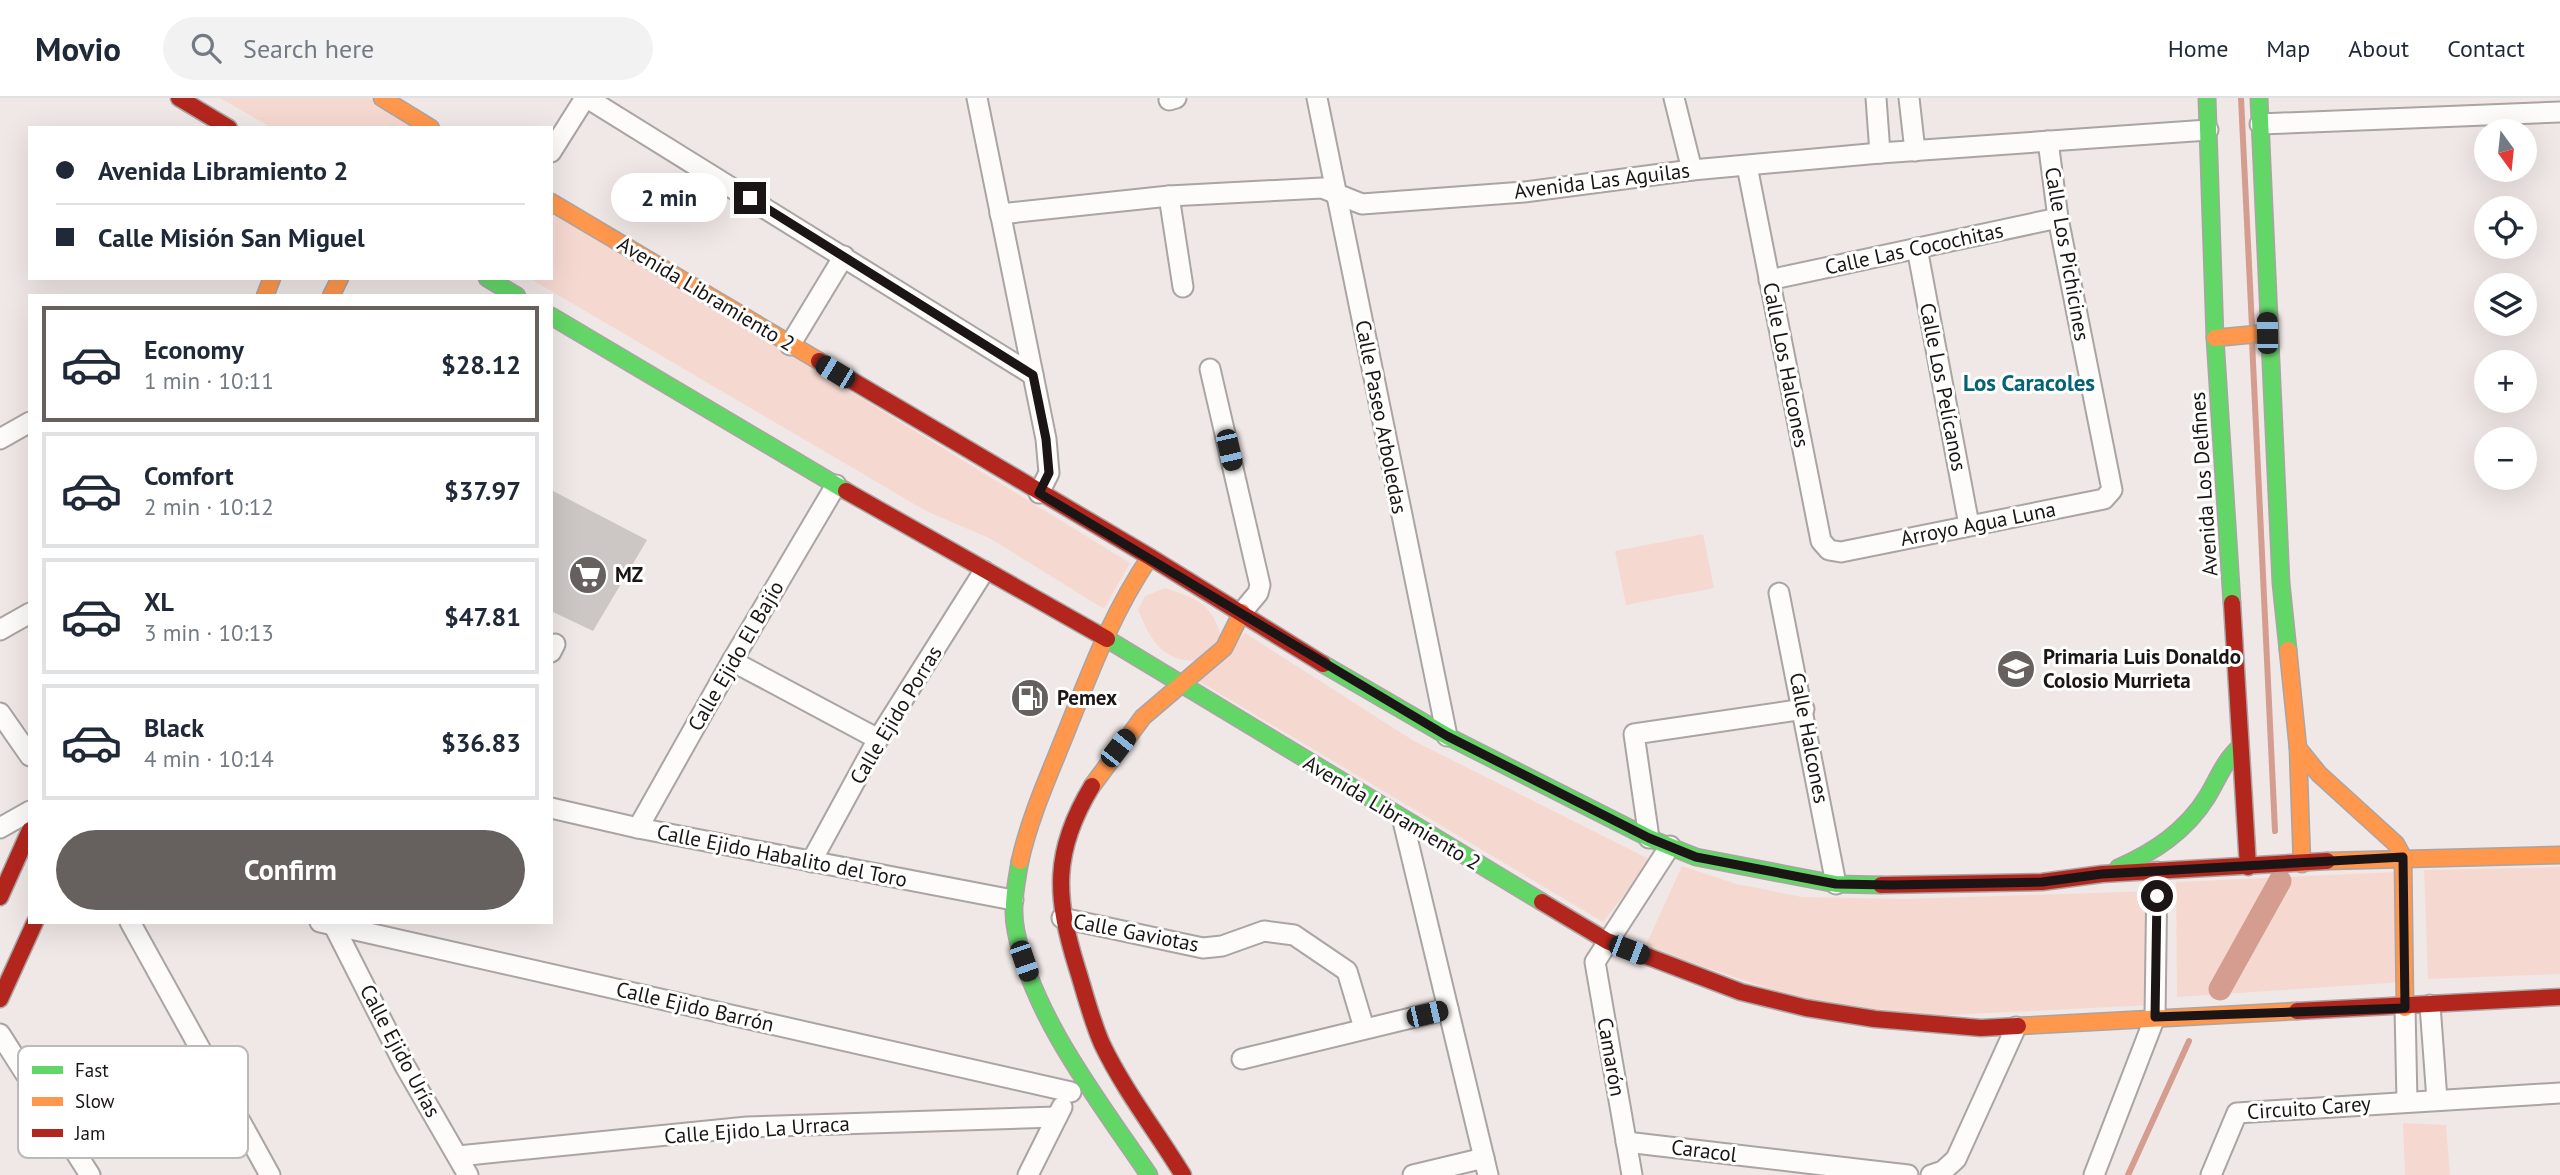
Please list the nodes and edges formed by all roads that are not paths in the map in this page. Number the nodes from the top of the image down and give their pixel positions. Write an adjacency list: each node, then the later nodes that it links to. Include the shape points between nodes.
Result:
1 (179, 98): 13 (main road)
2 (382, 98): 14 (main road)
3 (586, 98): 17 (street); 28 (street)
4 (977, 98): 25 (street)
5 (1317, 98): 22 (street, Calle Paseo Arboledas)
6 (1674, 98): 21 (street)
7 (1876, 98): 19 (street)
8 (1909, 98): 18 (street)
9 (2207, 98): 15 (main road, Avenida Los Delfines)
10 (2259, 98): 12 (main road)
11 (2560, 112): 12 (street)
12 (2260, 124): 34 (main road)
13 (226, 126)
14 (427, 126)
15 (2208, 130): 16 (street, Avenida Las Aguilas); 35 (main road, Avenida Los Delfines)
16 (2048, 141): 18 (street, Avenida Las Aguilas); 26 (street, Calle Los Pichicines)
17 (553, 149)
18 (1915, 151): 19 (street, Avenida Las Aguilas)
19 (1880, 153): 20 (street, Avenida Las Aguilas)
20 (1746, 166): 21 (street, Avenida Las Aguilas); 30 (street, Calle Los Halcones)
21 (1692, 170): 22 (street, Avenida Las Aguilas, via 1524,192 1362,204)
22 (1338, 194): 23 (street, Avenida Las Aguilas, via 1322,188); 57 (street, Calle Paseo Arboledas)
23 (1169, 196): 25 (street, Avenida Las Aguilas); 31 (street)
24 (553, 203): 36 (main road, Avenida Libramiento 2)
25 (1000, 214): 38 (street)
26 (2058, 218): 27 (street, Calle Las Cocochitas); 42 (street, Calle Los Pichicines)
27 (1917, 248): 30 (street, Calle Las Cocochitas); 44 (street, Calle Los Pelícanos)
28 (844, 256): 36 (street); 38 (street)
29 (490, 280): 32 (main road)
30 (1769, 280): 45 (street, Calle Los Halcones, via 1821,541 1829,550)
31 (1184, 287)
32 (514, 294)
33 (553, 317): 41 (main road, Avenida Libramiento 2)
34 (2267, 333): 35 (main road); 60 (main road, via 2281,583)
35 (2215, 338): 59 (main road, Avenida Los Delfines)
36 (790, 345): 43 (main road, Avenida Libramiento 2)
37 (1210, 369): 49 (street, via 1260,585)
38 (1033, 375): 43 (street, via 1049,473)
39 (28, 423): 40 (street)
40 (0, 439)
41 (836, 485): 47 (main road, Avenida Libramiento 2); 53 (street, Calle Ejido El Bajío)
42 (2112, 490): 44 (street, Arroyo Agua Luna, via 2104,499)
43 (1039, 493): 46 (main road, Avenida Libramiento 2)
44 (1969, 525): 45 (street, Arroyo Agua Luna)
45 (1841, 552)
46 (1150, 557): 49 (main road, Avenida Libramiento 2); 52 (main road, via 1118,603)
47 (984, 571): 52 (main road, Avenida Libramiento 2); 58 (street, Calle Ejido Porras)
48 (1779, 593): 55 (street, Calle Halcones)
49 (1242, 612): 54 (main road, via 1235,635 1221,655); 57 (main road, Avenida Libramiento 2)
50 (28, 614): 51 (street)
51 (0, 630)
52 (1105, 638): 54 (main road, Avenida Libramiento 2); 79 (main road, via 1022,852)
53 (732, 660): 58 (street); 66 (street, Calle Ejido El Bajío)
54 (1178, 684): 64 (main road, Avenida Libramiento 2); 80 (main road, via 1143,716 1118,748 1073,826 1059,881)
55 (1804, 709): 68 (street, via 1634,734); 77 (street, Calle Halcones)
56 (0, 713): 61 (street)
57 (1447, 736): 68 (main road, Avenida Libramiento 2)
58 (878, 740): 72 (street, Calle Ejido Porras)
59 (2240, 747): 74 (main road, Avenida Los Delfines); 76 (main road, via 2226,758 2206,799 2184,825 2151,854)
60 (2298, 748): 71 (main road, via 2319,774 2396,844); 73 (main road)
61 (28, 754)
62 (553, 808): 66 (street, Calle Ejido Habalito del Toro)
63 (28, 812): 65 (street)
64 (1403, 821): 84 (main road, Avenida Libramiento 2); 89 (street)
65 (0, 828)
66 (638, 828): 72 (street, Calle Ejido Habalito del Toro)
67 (28, 834): 78 (main road)
68 (1649, 838): 69 (main road, Avenida Libramiento 2)
69 (1670, 846): 77 (main road, Avenida Libramiento 2, via 1696,857); 84 (street)
70 (2560, 855): 71 (main road, Avenida Libramiento 2)
71 (2403, 857): 73 (main road, Avenida Libramiento 2); 88 (main road)
72 (811, 862): 79 (street, Calle Ejido Habalito del Toro)
73 (2302, 864): 74 (main road, Avenida Libramiento 2)
74 (2248, 867): 75 (main road, Avenida Libramiento 2)
75 (2157, 872): 76 (main road, Avenida Libramiento 2); 90 (street)
76 (2102, 874): 77 (main road, Avenida Libramiento 2, via 2042,882)
77 (1836, 884)
78 (0, 897)
79 (1013, 900): 98 (main road, via 1019,946 1029,976)
80 (1062, 918): 92 (main road); 93 (street, Calle Gaviotas, via 1203,948 1264,931 1294,935 1347,971)
81 (34, 924): 86 (main road)
82 (327, 924): 99 (street, Calle Ejido Barrón); 106 (street, Calle Ejido Urías)
83 (137, 925): 95 (street)
84 (1606, 941): 91 (main road, Avenida Libramiento 2, via 1741,992 1806,1008 1945,1026); 105 (street, Camarón, via 1595,962)
85 (2560, 997): 87 (main road, Avenida Libramiento 2)
86 (0, 999)
87 (2430, 1005): 88 (main road, Avenida Libramiento 2); 101 (street)
88 (2405, 1008): 90 (main road, Avenida Libramiento 2); 102 (street)
89 (1448, 1009): 93 (street); 108 (street)
90 (2155, 1017): 91 (main road, Avenida Libramiento 2); 119 (street)
91 (2016, 1027): 118 (street, via 1956,1159)
92 (1095, 1028): 98 (street); 114 (main road)
93 (1364, 1028): 96 (street)
94 (0, 1034): 97 (street)
95 (201, 1046)
96 (1242, 1059)
97 (18, 1062)
98 (1080, 1071): 99 (street); 113 (main road)
99 (1071, 1092): 103 (street)
100 (2560, 1093): 101 (street)
101 (2437, 1100): 102 (street)
102 (2407, 1101): 120 (street, Circuito Carey, via 2236,1113)
103 (1057, 1116): 106 (street, Calle Ejido La Urraca, via 747,1127); 112 (street)
104 (248, 1134): 110 (street)
105 (1626, 1142): 116 (street, Camarón); 117 (street, Caracol)
106 (457, 1156): 111 (street, Calle Ejido Urías)
107 (79, 1158): 109 (street)
108 (1486, 1167): 115 (street)
109 (90, 1175)
110 (270, 1175)
111 (468, 1175)
112 (1028, 1175)
113 (1149, 1175)
114 (1183, 1175)
115 (1413, 1175)
116 (1632, 1175)
117 (1908, 1175)
118 (1931, 1175)
119 (2094, 1175)
120 (2211, 1175)

